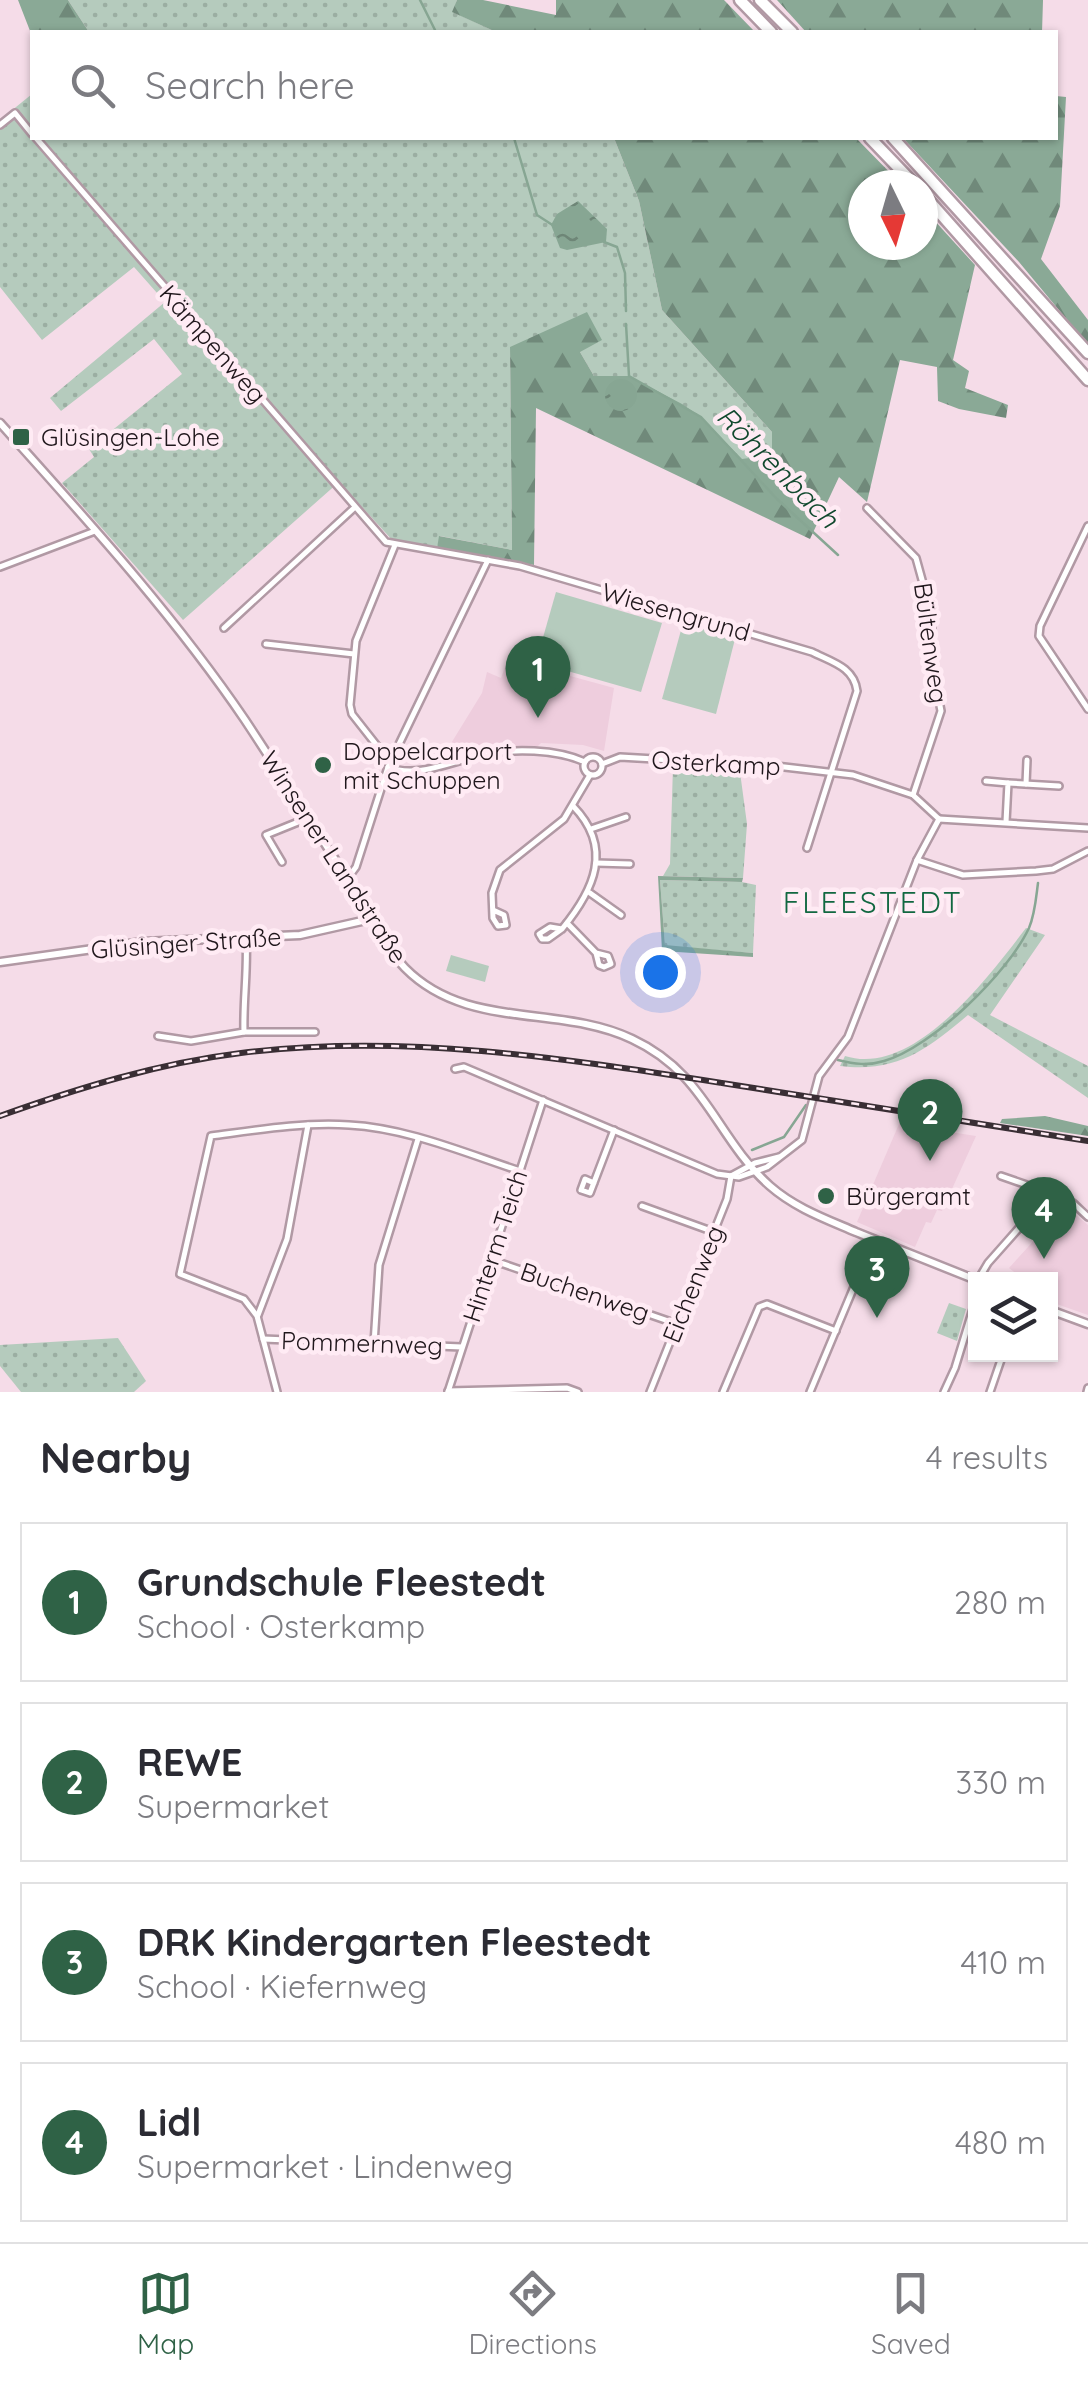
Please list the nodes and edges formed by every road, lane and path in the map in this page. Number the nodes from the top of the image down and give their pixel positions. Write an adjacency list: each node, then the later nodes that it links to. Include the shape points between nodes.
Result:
1 (740, 0): 3 (highway)
2 (760, 0): 4 (highway)
3 (769, 30)
4 (790, 30)
5 (0, 126): 6 (street, Kämpenweg, via 15,113)
6 (30, 131)
7 (37, 140): 15 (street, Kämpenweg)
8 (872, 140): 10 (highway)
9 (895, 140): 12 (highway)
10 (900, 170)
11 (938, 211): 13 (highway)
12 (1088, 353)
13 (1088, 380)
14 (0, 423): 18 (street, Winsener Landstraße)
15 (354, 508): 19 (street, Kämpenweg); 22 (street)
16 (866, 508): 36 (street, Bültenweg, via 916,558 932,616 941,711)
17 (1088, 526): 25 (street, via 1039,636)
18 (96, 530): 21 (street); 38 (street, Winsener Landstraße, via 192,644)
19 (395, 545): 20 (street, Wiesengrund); 24 (street)
20 (488, 560): 29 (street); 30 (street, Wiesengrund, via 812,652 847,670 857,691)
21 (0, 567)
22 (224, 628)
23 (266, 644): 24 (street)
24 (354, 654): 29 (street, via 352,714)
25 (1088, 709)
26 (1027, 760): 34 (street)
27 (585, 762): 28 (street, Osterkamp, via 594,757); 29 (street, Osterkamp, via 566,754 503,752 436,768); 31 (street)
28 (602, 764): 30 (street, Osterkamp, via 620,757); 31 (street)
29 (389, 765): 50 (street)
30 (831, 771): 36 (street, Osterkamp); 44 (street)
31 (590, 774): 37 (street)
32 (986, 782): 33 (street)
33 (1008, 783): 34 (street); 41 (street)
34 (1026, 784): 35 (street)
35 (1059, 786)
36 (913, 795): 40 (street, Osterkamp)
37 (573, 806): 43 (street); 52 (street, via 500,870)
38 (309, 817): 47 (street, via 266,835); 50 (street, Winsener Landstraße)
39 (626, 818): 43 (street)
40 (939, 819): 41 (street); 46 (street)
41 (1006, 824): 42 (street)
42 (1088, 828)
43 (590, 829): 48 (street)
44 (807, 848)
45 (1088, 851): 46 (street, via 1052,868 990,874 963,875)
46 (917, 860): 68 (street, via 855,1022 820,1076 804,1135 782,1156)
47 (282, 862)
48 (596, 863): 49 (street); 51 (street)
49 (630, 864)
50 (347, 879): 54 (street, Winsener Landstraße)
51 (589, 893): 53 (street); 55 (street)
52 (492, 910)
53 (621, 915)
54 (371, 919): 57 (street, Glüsinger Straße, via 300,935); 68 (street, Winsener Landstraße, via 403,966 464,1005 590,1024 660,1055 696,1086)
55 (568, 922): 56 (street); 58 (street)
56 (562, 929)
57 (246, 937): 59 (street, Glüsinger Straße, via 112,945); 60 (street)
58 (596, 953)
59 (0, 962)
60 (244, 1032): 61 (street); 62 (street, via 191,1041)
61 (315, 1032)
62 (158, 1036)
63 (455, 1068): 64 (street)
64 (543, 1100): 66 (street); 69 (street, Hinterm Teich)
65 (308, 1125): 67 (street); 82 (street, via 287,1239); 82 (street, via 211,1136 180,1274 244,1299)
66 (614, 1130): 70 (street); 72 (street)
67 (418, 1138): 69 (street); 88 (street, via 379,1266)
68 (752, 1168): 70 (street); 77 (street, Winsener Landstraße, via 794,1204)
69 (520, 1171): 78 (street, Hinterm Teich)
70 (732, 1176): 76 (street, Eichenweg)
71 (1001, 1176): 73 (street)
72 (594, 1182)
73 (1050, 1193): 75 (street); 79 (street)
74 (642, 1206): 76 (street)
75 (1088, 1217)
76 (714, 1232): 84 (street, Eichenweg)
77 (874, 1239): 80 (street, Winsener Landstraße); 86 (street)
78 (492, 1260): 84 (street, Buchenweg); 89 (street, Hinterm Teich)
79 (982, 1272)
80 (968, 1276)
81 (1058, 1313): 85 (street)
82 (257, 1316): 87 (street)
83 (968, 1321): 98 (street)
84 (678, 1324): 95 (street, Eichenweg)
85 (1088, 1324)
86 (836, 1331): 96 (street, via 768,1304 758,1307); 97 (street)
87 (263, 1340): 88 (street, Pommernweg); 92 (street)
88 (374, 1344): 89 (street, Pommernweg)
89 (462, 1347): 93 (street, Hinterm Teich)
90 (1001, 1362): 99 (street)
91 (566, 1390): 93 (street); 94 (street)
92 (277, 1392)
93 (448, 1392)
94 (578, 1392)
95 (650, 1392)
96 (723, 1392)
97 (810, 1392)
98 (944, 1392)
99 (990, 1392)

